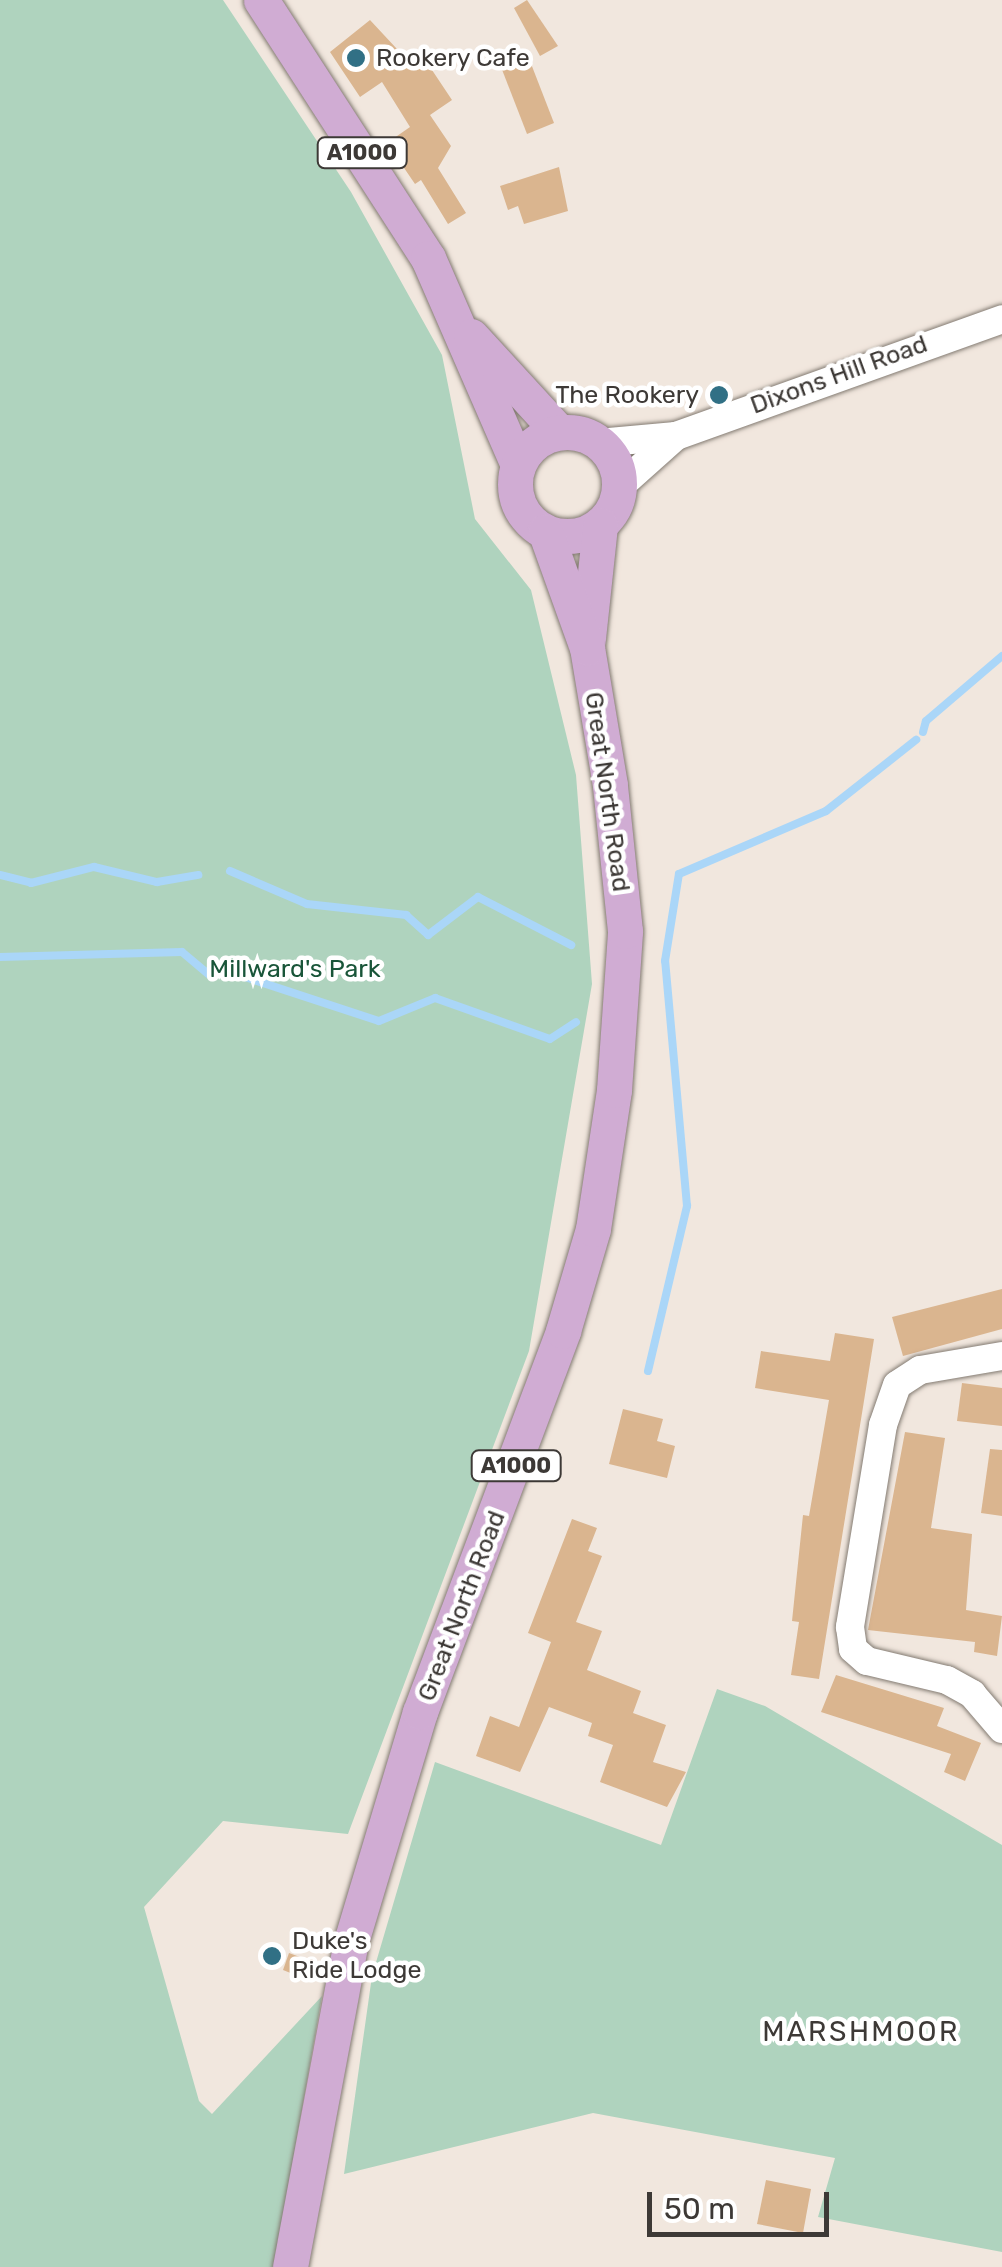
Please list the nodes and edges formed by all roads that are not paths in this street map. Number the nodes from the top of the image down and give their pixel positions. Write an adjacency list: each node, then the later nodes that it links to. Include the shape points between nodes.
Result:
1 (261, 0): 2 (main road, A1000, via 428,258)
2 (450, 313): 4 (main road, A1000); 7 (main road, A1000)
3 (1002, 319): 5 (street, Dixons Hill Road)
4 (559, 432): 6 (main road); 7 (main road, via 540,439)
5 (676, 436): 6 (street, Dixons Hill Road); 8 (street, Dixons Hill Road)
6 (598, 443): 8 (main road, via 608,452)
7 (518, 465): 10 (main road, via 519,503)
8 (619, 487): 9 (main road)
9 (600, 525): 10 (main road, via 564,536); 11 (main road, Great North Road / A1000)
10 (545, 531): 11 (main road, Great North Road / A1000)
11 (587, 648): 14 (main road, Great North Road / A1000, via 625,930 614,1090 593,1228 552,1364 383,1828 350,1945)
12 (1002, 1356): 13 (street, via 938,1365 897,1385 884,1425 850,1626 853,1650 867,1662 947,1680 972,1694)
13 (1002, 1729)
14 (290, 2267)

